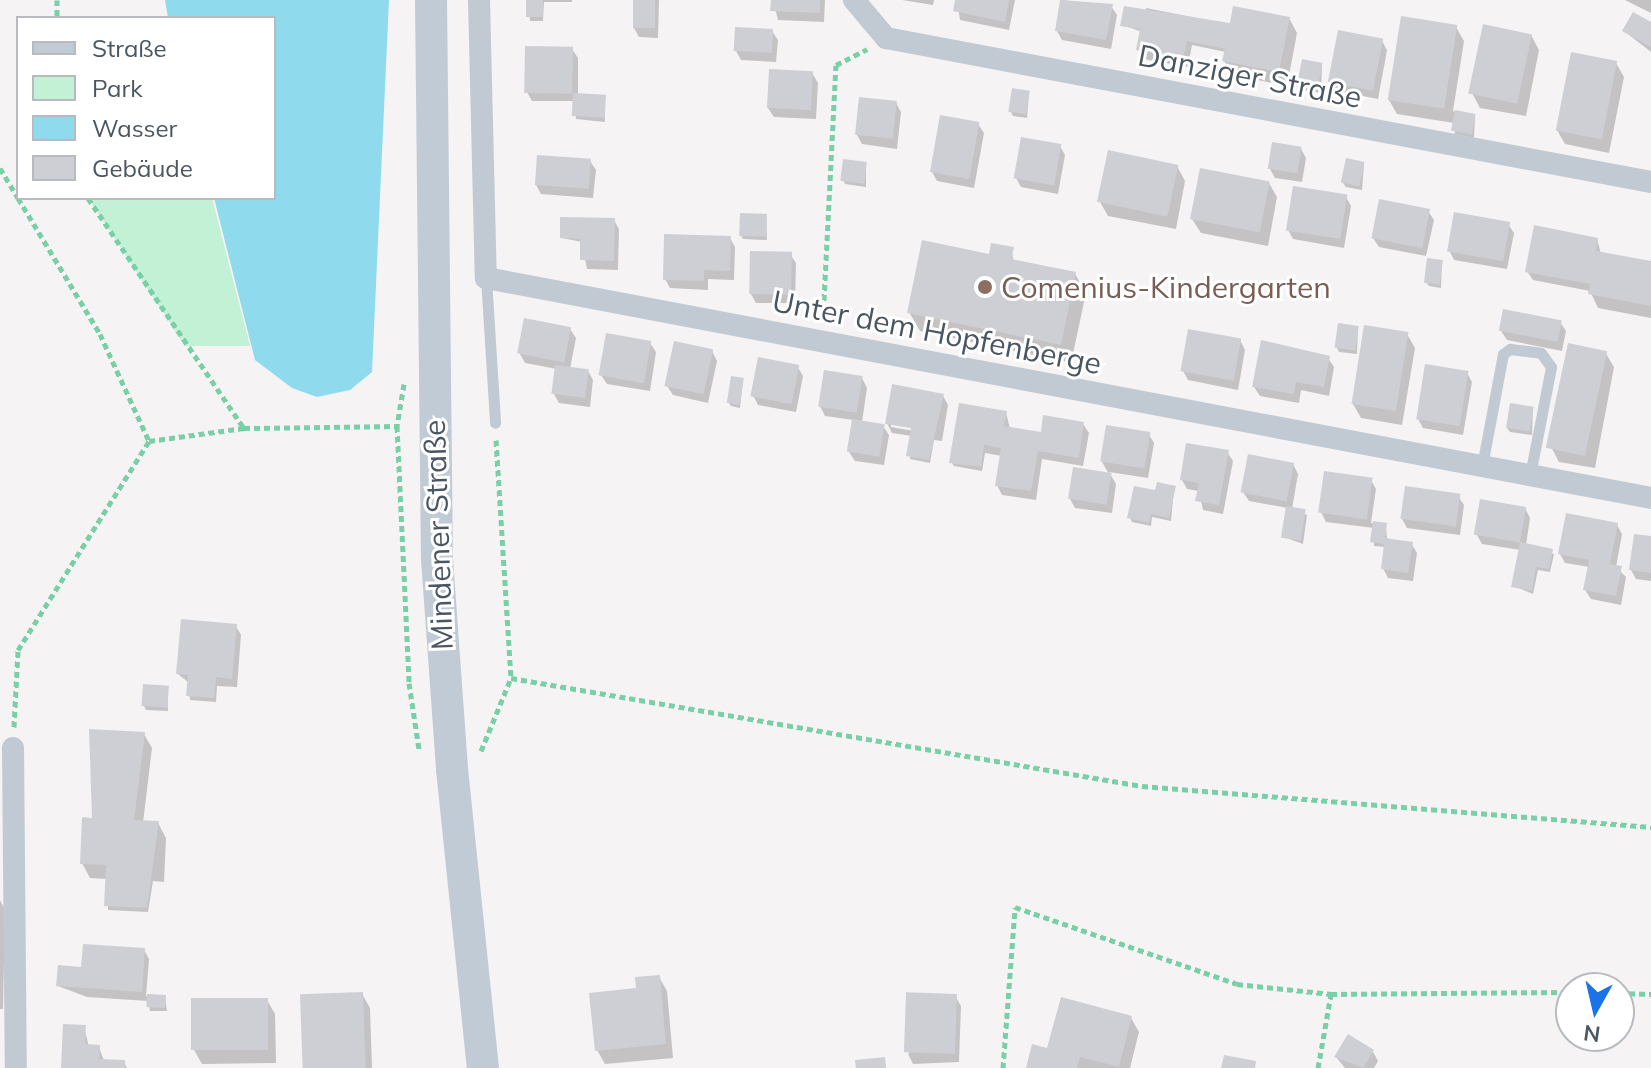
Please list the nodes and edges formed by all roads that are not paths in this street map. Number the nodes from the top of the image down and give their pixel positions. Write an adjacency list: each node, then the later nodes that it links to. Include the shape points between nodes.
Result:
1 (431, 0): 12 (main road, Mindener Straße, via 437,573)
2 (479, 0): 5 (street)
3 (854, 0): 4 (street, Danziger Straße, via 886,38)
4 (1651, 182)
5 (486, 278): 6 (lane); 7 (street, Unter dem Hopfenberge)
6 (495, 423)
7 (1482, 466): 8 (street, Unter dem Hopfenberge); 8 (lane, via 1503,354 1510,349 1541,353 1551,367)
8 (1530, 475): 9 (street, Unter dem Hopfenberge)
9 (1651, 498)
10 (13, 748): 11 (street)
11 (16, 1068)
12 (483, 1068)

